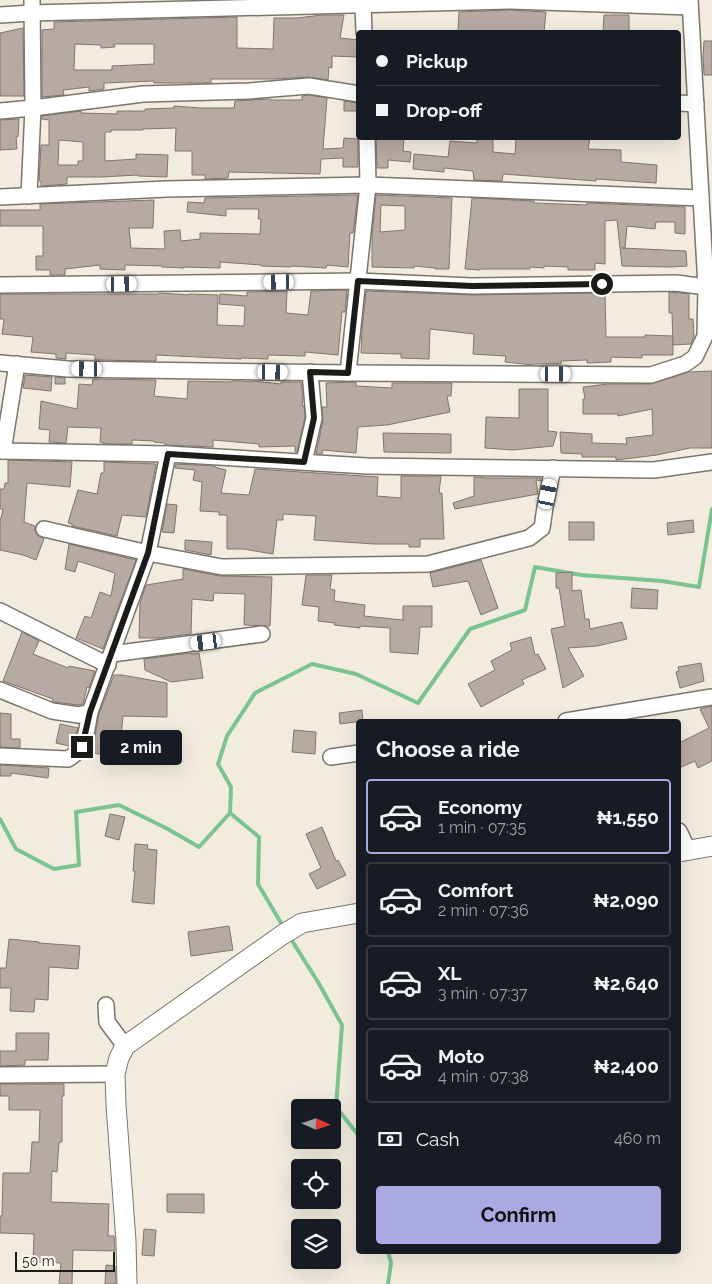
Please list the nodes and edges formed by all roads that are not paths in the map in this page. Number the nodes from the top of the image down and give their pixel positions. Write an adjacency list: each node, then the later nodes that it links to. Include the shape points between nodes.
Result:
1 (690, 4): 2 (street, via 510,1); 8 (street)
2 (363, 5): 3 (street); 5 (street)
3 (31, 6): 4 (street); 9 (street)
4 (0, 15)
5 (364, 30)
6 (356, 94): 9 (street, via 309,86 143,94)
7 (681, 103): 8 (street)
8 (696, 104): 15 (street)
9 (33, 108): 10 (street); 13 (street)
10 (0, 111)
11 (367, 140): 12 (street)
12 (368, 185): 13 (street, via 166,189); 15 (street); 16 (street)
13 (29, 196): 14 (street)
14 (0, 197)
15 (701, 198): 18 (street)
16 (358, 281): 17 (street); 18 (street, via 472,286 676,283); 22 (street)
17 (0, 285)
18 (709, 289): 22 (street, via 705,336 695,357 685,364 651,375)
19 (0, 363): 20 (street)
20 (17, 364): 21 (street, via 68,369); 23 (street)
21 (310, 372): 22 (street); 25 (street, via 314,418)
22 (348, 373)
23 (2, 450): 24 (street)
24 (168, 454): 25 (street); 29 (street)
25 (304, 462): 27 (street)
26 (712, 462): 27 (street, via 654,470)
27 (553, 468): 29 (street, via 542,528 529,538 428,564 222,566)
28 (44, 529): 29 (street)
29 (148, 553): 32 (street)
30 (0, 611): 32 (street)
31 (262, 634): 32 (street)
32 (110, 659): 35 (street)
33 (0, 690): 35 (street, via 52,711 79,715)
34 (712, 697): 36 (street)
35 (90, 712): 39 (street, via 82,747 68,760)
36 (614, 718): 37 (street)
37 (598, 719)
38 (356, 753): 40 (street)
39 (0, 756)
40 (331, 757)
41 (712, 846): 42 (street)
42 (683, 851)
43 (356, 914): 45 (street, via 302,923)
44 (106, 1004): 45 (street, via 108,1022)
45 (125, 1046): 46 (street)
46 (115, 1074): 47 (street); 48 (street)
47 (0, 1075)
48 (127, 1284)

